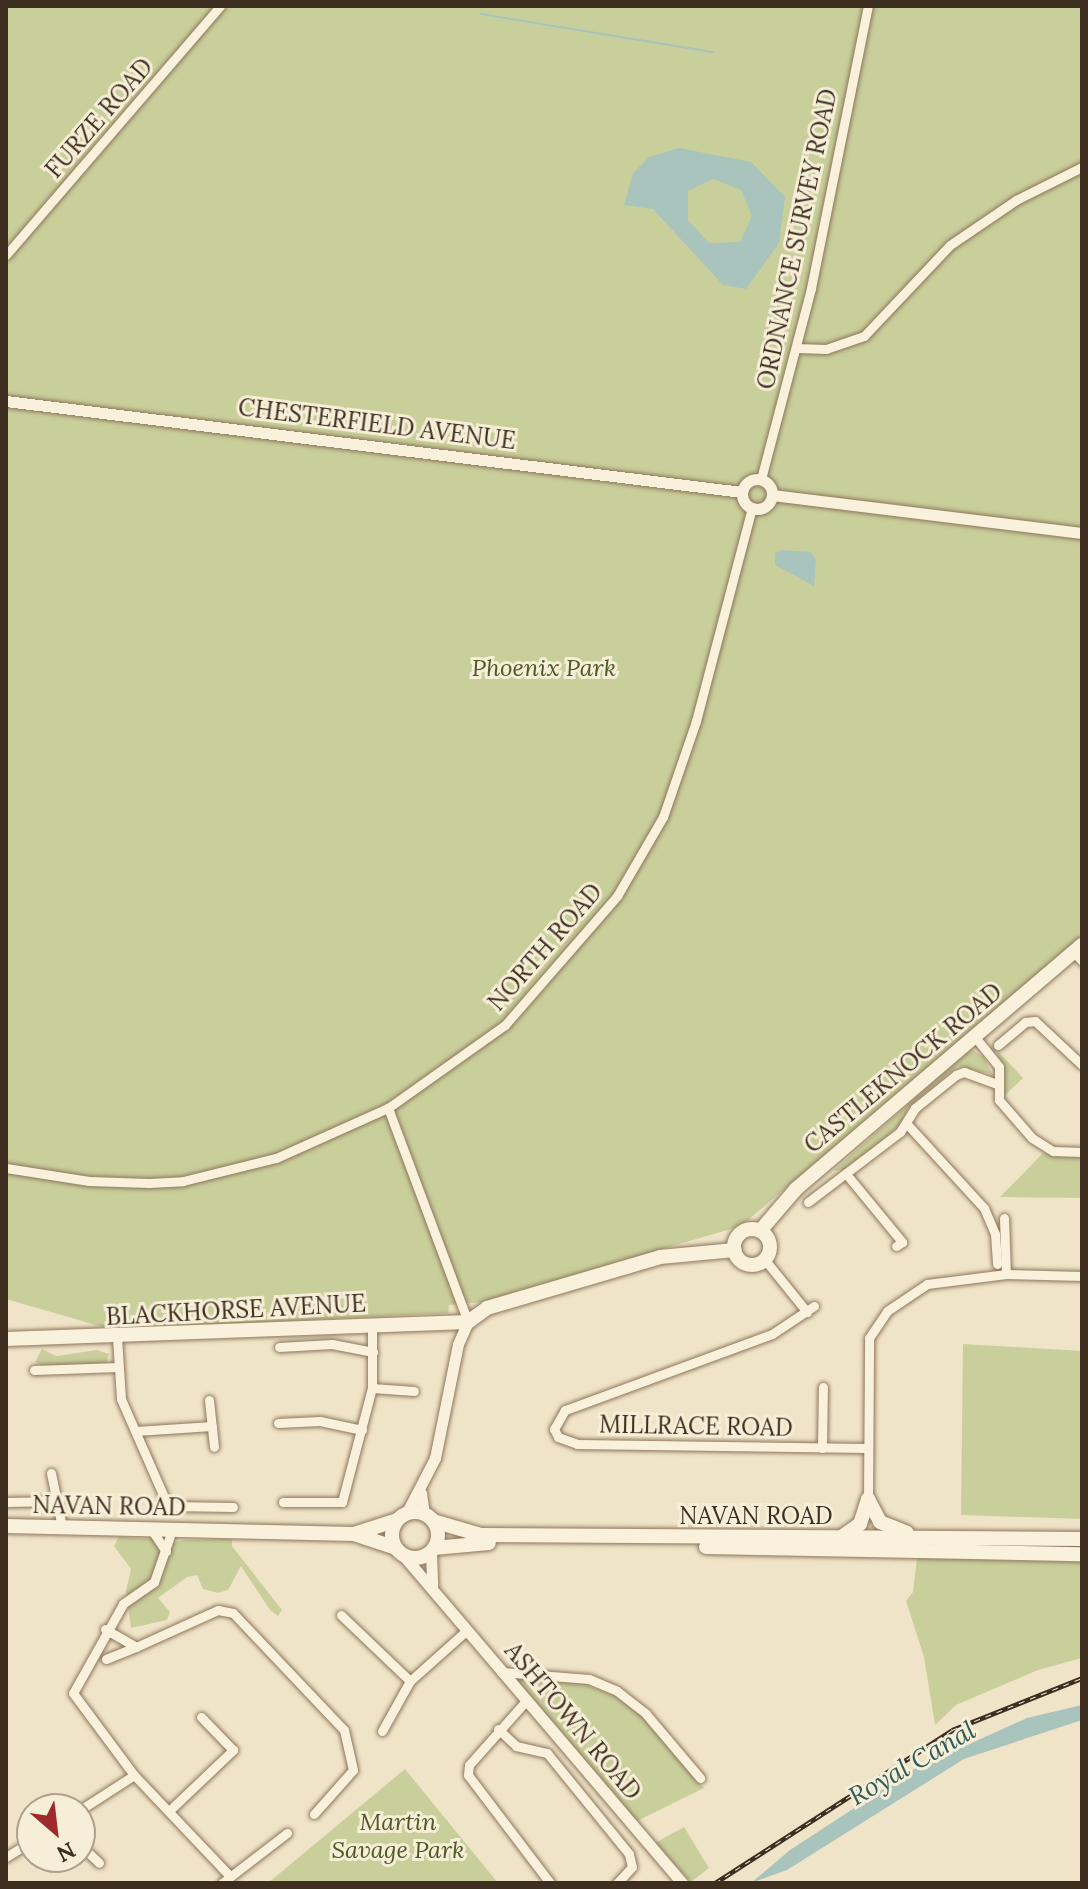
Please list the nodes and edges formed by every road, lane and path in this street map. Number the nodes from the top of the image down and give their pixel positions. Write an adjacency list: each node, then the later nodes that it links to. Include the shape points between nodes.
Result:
1 (220, 6): 4 (street, FURZE ROAD)
2 (868, 6): 5 (street, ORDNANCE SURVEY ROAD)
3 (1082, 167): 5 (street, via 1016,200 950,245 864,336 836,347)
4 (6, 255)
5 (796, 348): 7 (street, ORDNANCE SURVEY ROAD)
6 (6, 401): 8 (street, CHESTERFIELD AVENUE)
7 (761, 479): 8 (street, via 750,481); 9 (street)
8 (742, 492): 10 (street)
9 (772, 495): 10 (street, via 765,506); 11 (street)
10 (752, 508): 17 (street, NORTH ROAD, via 676,786 644,855 531,1000 470,1054)
11 (1082, 533)
12 (1079, 952): 13 (main road, CASTLEKNOCK ROAD)
13 (975, 1037): 16 (street, via 999,1067); 24 (main road, CASTLEKNOCK ROAD, via 796,1189)
14 (998, 1045): 15 (street, via 1025,1022 1035,1021)
15 (1082, 1065)
16 (997, 1084): 18 (street, via 960,1073 915,1108); 19 (street, via 999,1100 1032,1138 1053,1151)
17 (388, 1108): 20 (street, NORTH ROAD, via 276,1158 183,1181 89,1181); 31 (street)
18 (906, 1123): 21 (street); 23 (street)
19 (1082, 1152)
20 (6, 1168)
21 (847, 1175): 22 (street); 25 (street, via 902,1242)
22 (808, 1202)
23 (988, 1216): 28 (street); 29 (street, via 1001,1214)
24 (760, 1231): 26 (main road, via 744,1231); 27 (main road, via 770,1244)
25 (896, 1246)
26 (735, 1250): 27 (main road, via 749,1265); 31 (main road, via 660,1257 487,1308)
27 (765, 1260): 48 (street, MILLRACE ROAD, via 810,1309 772,1334 565,1410 554,1429 558,1437 575,1444)
28 (997, 1264)
29 (1006, 1274): 30 (street); 49 (street, via 927,1284 899,1300 877,1322 869,1338)
30 (1082, 1276)
31 (468, 1322): 32 (main road, BLACKHORSE AVENUE); 51 (street)
32 (372, 1326): 33 (main road, BLACKHORSE AVENUE); 36 (street)
33 (117, 1337): 34 (main road, BLACKHORSE AVENUE); 37 (street)
34 (6, 1339)
35 (279, 1347): 36 (street, via 332,1344)
36 (373, 1352): 40 (street)
37 (118, 1367): 38 (street); 46 (street, via 121,1399)
38 (34, 1370)
39 (823, 1387): 48 (street)
40 (372, 1388): 41 (street); 45 (street)
41 (414, 1391)
42 (209, 1400): 44 (street)
43 (278, 1423): 45 (street, via 320,1421)
44 (212, 1426): 46 (street); 47 (street)
45 (362, 1430): 55 (street, via 342,1502)
46 (136, 1431): 56 (street, via 168,1506)
47 (214, 1447)
48 (822, 1448): 49 (street, MILLRACE ROAD)
49 (867, 1448): 52 (street)
50 (51, 1473): 53 (street)
51 (421, 1492): 57 (street); 58 (street)
52 (868, 1499): 64 (main road, via 888,1528); 65 (main road, via 860,1524)
53 (59, 1501): 54 (street); 60 (street)
54 (6, 1502)
55 (283, 1502)
56 (233, 1507)
57 (402, 1517): 58 (main road); 63 (main road, NAVAN ROAD); 69 (main road, via 392,1536)
58 (428, 1518): 65 (main road, NAVAN ROAD, via 481,1535); 67 (main road, via 438,1535)
59 (6, 1526): 60 (main road, NAVAN ROAD)
60 (62, 1527): 61 (main road, NAVAN ROAD)
61 (151, 1529): 62 (main road, NAVAN ROAD); 68 (street)
62 (172, 1530): 63 (main road, NAVAN ROAD); 68 (street)
63 (354, 1534): 69 (main road, NAVAN ROAD)
64 (935, 1537): 65 (main road, NAVAN ROAD); 66 (main road, NAVAN ROAD)
65 (840, 1538)
66 (1082, 1539)
67 (433, 1550): 69 (main road, via 416,1558); 70 (main road, NAVAN ROAD, via 533,1543); 71 (street)
68 (166, 1551): 73 (street, via 154,1582 126,1600)
69 (400, 1552): 71 (street, ASHTOWN ROAD)
70 (1082, 1554)
71 (432, 1587): 74 (street, ASHTOWN ROAD)
72 (341, 1615): 78 (street)
73 (105, 1629): 75 (street); 83 (street, via 73,1693)
74 (467, 1630): 77 (street, ASHTOWN ROAD); 78 (street)
75 (136, 1647): 76 (street); 87 (street, via 218,1610 233,1613 344,1730 353,1770)
76 (106, 1659)
77 (501, 1672): 79 (street, ASHTOWN ROAD); 84 (street, via 589,1679 617,1691 646,1714)
78 (410, 1681): 82 (street)
79 (525, 1702): 81 (street); 95 (street, ASHTOWN ROAD)
80 (201, 1717): 86 (street, via 233,1750)
81 (498, 1729): 93 (street, via 469,1765 468,1775); 94 (street, via 516,1746 547,1753 629,1854 632,1867)
82 (382, 1731)
83 (134, 1775): 85 (street); 86 (street)
84 (700, 1778)
85 (96, 1800)
86 (171, 1809): 91 (street)
87 (314, 1814)
88 (287, 1833): 91 (street)
89 (96, 1860): 90 (street)
90 (99, 1863)
91 (230, 1876): 92 (street)
92 (222, 1883)
93 (550, 1883)
94 (617, 1883)
95 (682, 1883)

